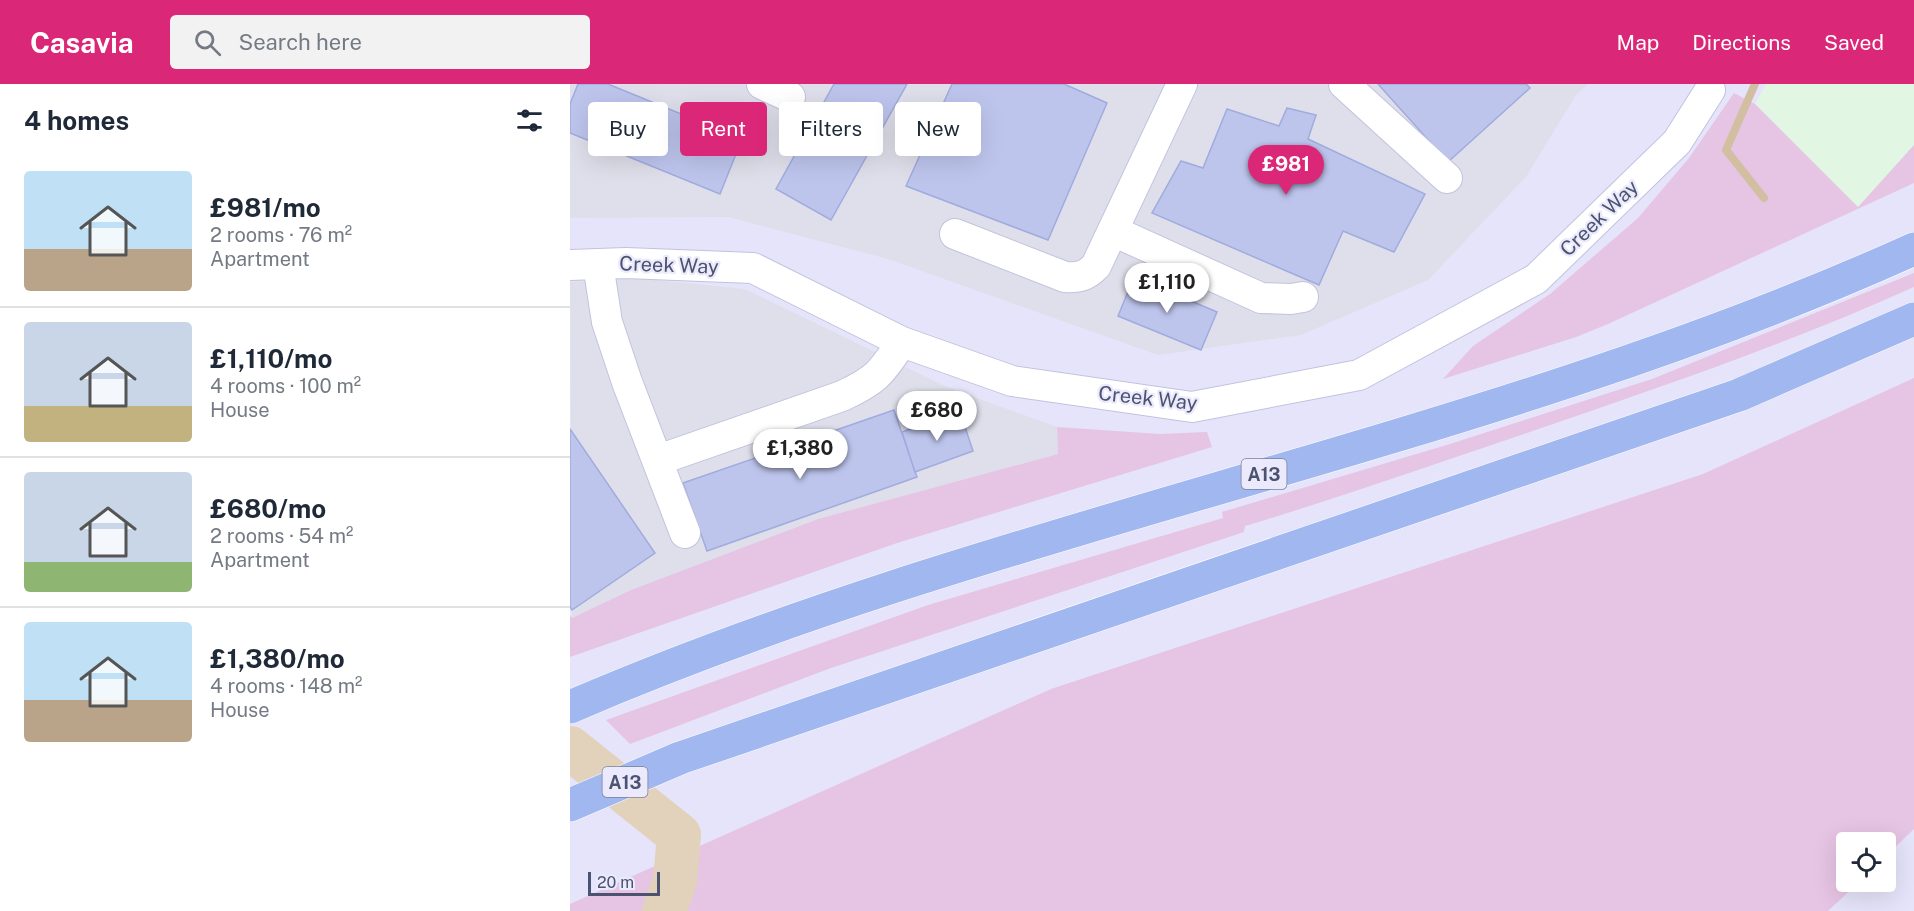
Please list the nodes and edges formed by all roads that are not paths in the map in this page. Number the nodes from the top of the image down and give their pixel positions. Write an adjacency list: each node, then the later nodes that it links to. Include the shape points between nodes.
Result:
1 (762, 84): 5 (street)
2 (1182, 84): 8 (street)
3 (1344, 84): 6 (street)
4 (1703, 86): 13 (street, Creek Way, via 1677,142 1536,279 1359,375 1192,407 1012,381)
5 (790, 97)
6 (1447, 178)
7 (955, 234): 8 (street, via 1035,267 1077,278 1096,266)
8 (1111, 237): 11 (street, via 1261,298)
9 (1914, 249): 16 (highway, A13, via 1806,296 1587,377 895,586 753,634)
10 (584, 264): 13 (street, Creek Way, via 753,268); 14 (street)
11 (1303, 297)
12 (1914, 319): 17 (highway, A13, via 1739,395 680,759)
13 (902, 342): 14 (street, via 880,375 869,384)
14 (658, 460): 15 (street)
15 (685, 533)
16 (570, 707)
17 (570, 806)

